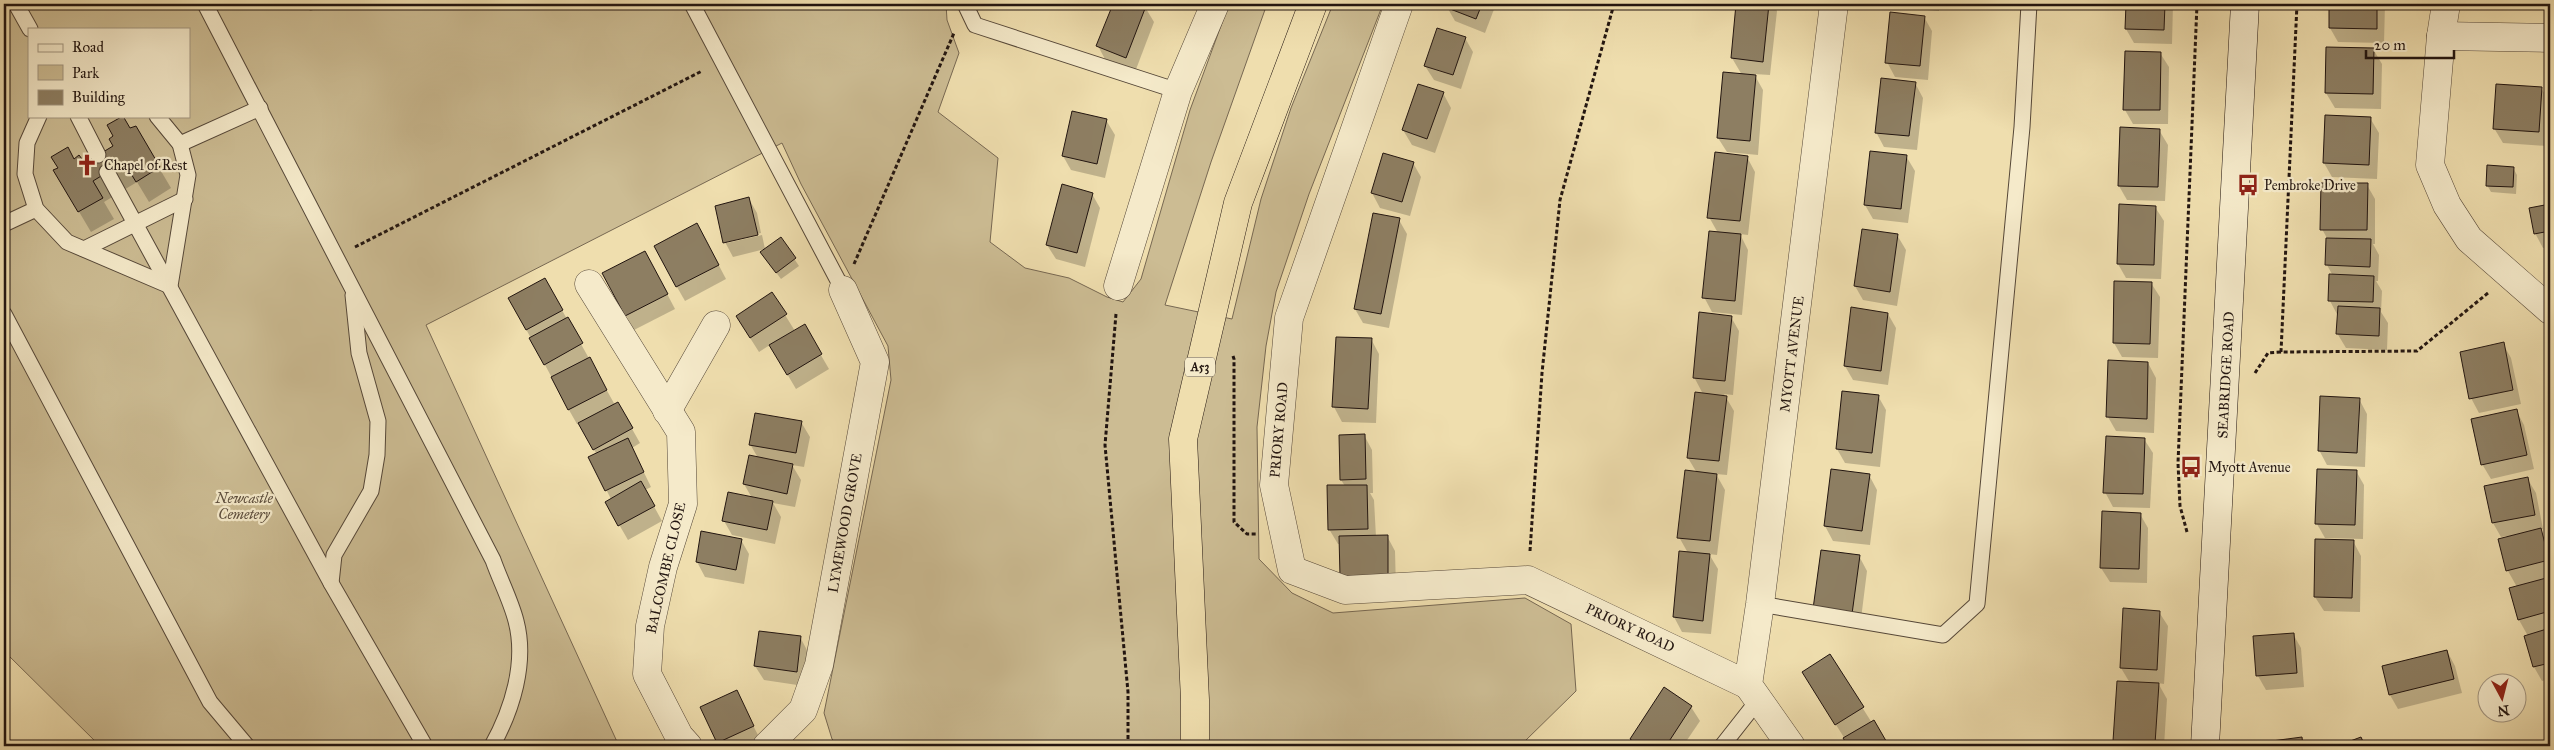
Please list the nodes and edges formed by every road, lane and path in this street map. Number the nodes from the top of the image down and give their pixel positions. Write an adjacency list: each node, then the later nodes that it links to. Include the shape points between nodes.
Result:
1 (16, 4): 15 (lane)
2 (205, 4): 20 (lane)
3 (692, 4): 18 (lane)
4 (1214, 4): 19 (street)
5 (1313, 4): 42 (highway, A53, via 1238,203)
6 (1399, 4): 44 (street, PRIORY ROAD, via 1290,318 1274,485)
7 (1614, 4): 46 (path, via 1560,200 1542,373)
8 (1834, 4): 48 (street, MYOTT AVENUE)
9 (2029, 4): 48 (lane, via 2022,127 1977,604 1943,635)
10 (2197, 4): 45 (path, via 2178,463 2180,506)
11 (2245, 4): 59 (street, SEABRIDGE ROAD)
12 (2297, 4): 33 (path, via 2281,352 2417,351)
13 (2446, 4): 16 (street)
14 (965, 6): 19 (lane, via 975,25); 38 (path)
15 (29, 28)
16 (2441, 36): 17 (street); 33 (street, via 2430,165 2446,205 2469,239)
17 (2550, 38)
18 (722, 61): 32 (path); 38 (lane)
19 (1178, 91): 37 (street)
20 (260, 108): 24 (lane); 32 (lane)
21 (38, 118): 28 (lane, via 27,143 25,174)
22 (79, 118): 25 (lane)
23 (158, 118): 24 (lane)
24 (180, 144): 27 (lane, via 188,175)
25 (98, 155)
26 (107, 172): 30 (lane)
27 (185, 199): 30 (lane); 35 (lane)
28 (36, 208): 29 (lane); 31 (lane, via 67,242)
29 (4, 224)
30 (135, 224): 31 (lane); 35 (lane)
31 (84, 250): 35 (lane)
32 (336, 256): 36 (lane)
33 (2510, 275): 39 (street)
34 (589, 284): 43 (street, BALCOMBE CLOSE)
35 (170, 286): 47 (lane)
36 (352, 286): 47 (lane, via 359,353 378,421 376,455 371,491 334,555); 52 (lane, via 492,560 516,622 520,660 516,685 502,728)
37 (1118, 286): 55 (path, via 1105,445 1128,692)
38 (843, 290): 54 (street, LYMEWOOD GROVE, via 875,362 820,665 803,710)
39 (2550, 310)
40 (4, 314): 50 (lane, via 210,702)
41 (716, 325): 43 (street)
42 (1205, 342): 44 (path, via 1226,345 1234,359 1234,522 1247,534); 56 (highway, A53, via 1183,439)
43 (666, 411): 53 (street, BALCOMBE CLOSE, via 681,432 683,504 663,567 652,617 646,674 679,736)
44 (1285, 534): 46 (street, PRIORY ROAD, via 1292,570 1345,590)
45 (2190, 539)
46 (1528, 580): 49 (street, PRIORY ROAD)
47 (331, 583): 51 (lane)
48 (1760, 604): 49 (street, MYOTT AVENUE)
49 (1753, 692): 57 (lane); 58 (street)
50 (247, 746)
51 (425, 746)
52 (492, 746)
53 (688, 746)
54 (767, 746)
55 (1128, 746)
56 (1194, 746)
57 (1722, 746)
58 (1791, 746)
59 (2206, 746)

